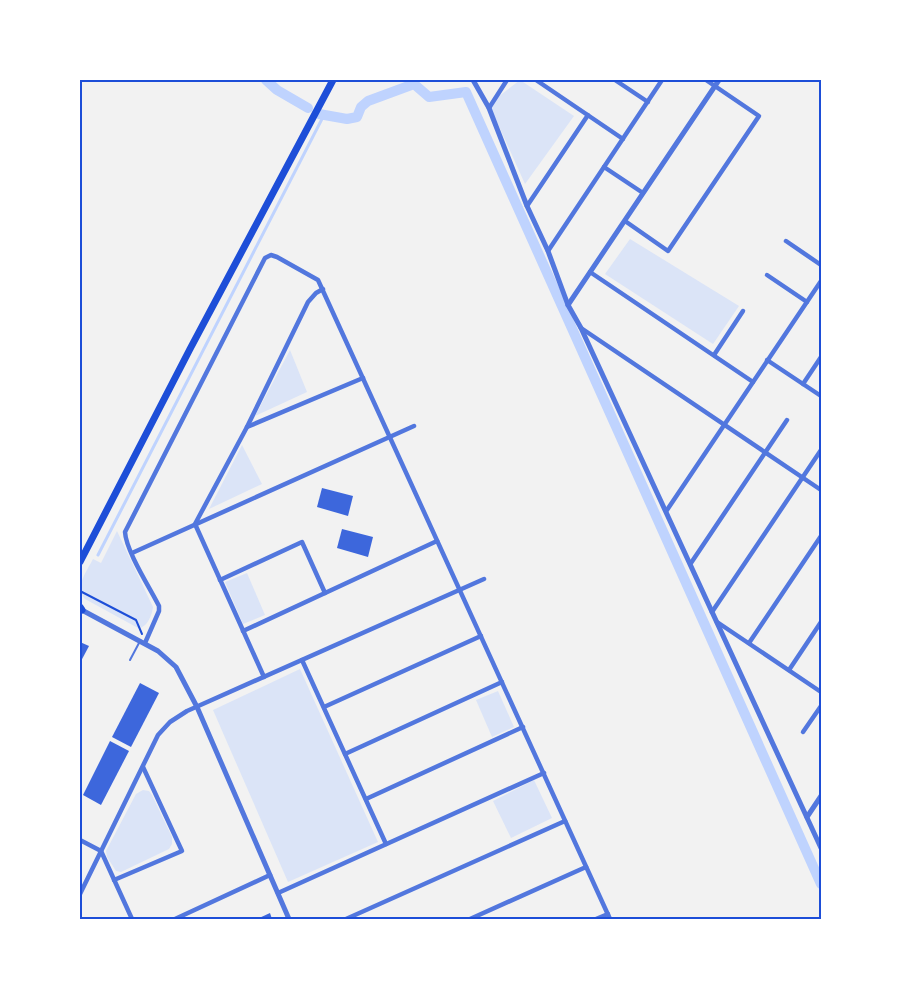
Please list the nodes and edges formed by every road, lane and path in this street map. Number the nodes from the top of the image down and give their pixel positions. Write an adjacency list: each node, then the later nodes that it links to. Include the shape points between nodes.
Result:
1 (332, 80): 50 (main road)
2 (473, 80): 11 (street)
3 (508, 80): 11 (street)
4 (536, 80): 12 (street)
5 (615, 80): 10 (street)
6 (662, 80): 10 (street)
7 (706, 80): 9 (street)
8 (719, 80): 9 (street)
9 (715, 86): 15 (street); 17 (street, via 759,116 668,251)
10 (648, 102): 13 (street)
11 (489, 108): 16 (street)
12 (588, 115): 13 (street); 16 (street)
13 (623, 139): 14 (street)
14 (604, 166): 15 (street); 19 (street)
15 (643, 193): 17 (street)
16 (527, 206): 19 (street)
17 (624, 221): 21 (street)
18 (786, 241): 20 (street)
19 (548, 251): 26 (street)
20 (821, 265)
21 (590, 272): 26 (street); 29 (street)
22 (767, 275): 25 (street)
23 (821, 281): 25 (street)
24 (323, 290): 32 (street); 39 (street, via 308,302); 49 (street, via 318,280 277,257 265,258 125,532)
25 (807, 302): 31 (street)
26 (568, 305): 28 (street)
27 (743, 312): 29 (street)
28 (581, 328): 37 (street); 45 (street)
29 (714, 355): 33 (street)
30 (821, 357): 34 (street)
31 (768, 360): 33 (street); 34 (street)
32 (363, 378): 39 (street); 40 (street)
33 (753, 382): 37 (street)
34 (803, 384): 35 (street)
35 (821, 396)
36 (786, 420): 42 (street)
37 (724, 424): 42 (street); 45 (street)
38 (414, 426): 40 (street)
39 (247, 427): 46 (street)
40 (390, 437): 46 (street); 48 (street)
41 (821, 450): 43 (street)
42 (765, 452): 43 (street); 51 (street)
43 (803, 478): 44 (street); 58 (street)
44 (821, 490)
45 (667, 510): 51 (street)
46 (195, 524): 49 (street); 53 (street)
47 (821, 536): 64 (street)
48 (438, 541): 54 (street); 56 (street)
49 (132, 553): 63 (street, via 159,606)
50 (80, 562)
51 (690, 563): 58 (street)
52 (484, 579): 54 (street)
53 (220, 580): 56 (street, via 302,542); 61 (street)
54 (460, 590): 62 (street); 66 (street)
55 (80, 591): 63 (path, via 136,620)
56 (325, 593): 61 (street)
57 (80, 609): 63 (street)
58 (712, 612): 59 (street)
59 (717, 622): 64 (street); 81 (street)
60 (821, 622): 67 (street)
61 (243, 631): 68 (street)
62 (481, 636): 69 (street); 73 (street)
63 (143, 642): 65 (lane); 72 (street, via 171,661)
64 (749, 643): 67 (street)
65 (130, 660)
66 (302, 660): 68 (street); 73 (street)
67 (788, 670): 70 (street)
68 (264, 677): 72 (street)
69 (502, 682): 74 (street); 76 (street)
70 (821, 692)
71 (821, 706): 75 (street)
72 (197, 707): 77 (street, via 163,728); 88 (street)
73 (324, 707): 76 (street)
74 (523, 727): 78 (street); 80 (street)
75 (804, 732)
76 (345, 754): 80 (street)
77 (143, 767): 86 (street); 89 (street, via 182,851)
78 (544, 773): 82 (street); 84 (street)
79 (821, 798): 81 (street)
80 (366, 799): 84 (street)
81 (807, 817): 85 (street)
82 (565, 820): 87 (street); 96 (street)
83 (80, 840): 86 (street)
84 (386, 844): 90 (street)
85 (821, 848)
86 (101, 851): 89 (street); 91 (street)
87 (586, 867): 92 (street); 97 (street)
88 (270, 875): 90 (street); 94 (street)
89 (114, 880): 93 (street)
90 (278, 893): 95 (street)
91 (80, 894)
92 (608, 914): 98 (street); 99 (street)
93 (132, 919)
94 (175, 919)
95 (289, 919)
96 (346, 919)
97 (470, 919)
98 (596, 919)
99 (610, 919)

